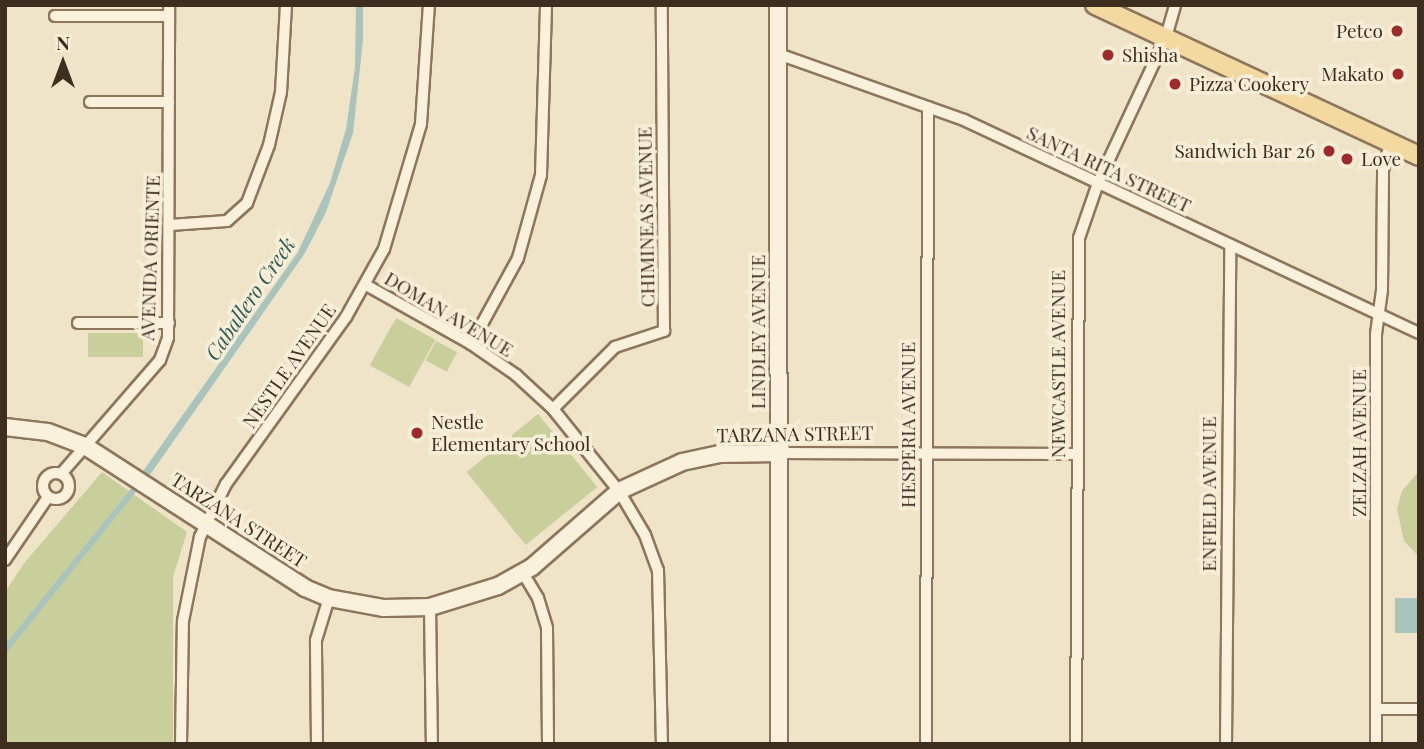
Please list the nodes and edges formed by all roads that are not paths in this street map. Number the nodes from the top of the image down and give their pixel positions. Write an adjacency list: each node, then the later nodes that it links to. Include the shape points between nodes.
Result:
1 (285, 5): 20 (street, via 281,92 252,194 239,214 227,221)
2 (429, 5): 22 (street, NESTLE AVENUE, via 428,77 411,168 394,222)
3 (546, 5): 27 (street, via 541,175 518,258)
4 (662, 5): 28 (street, CHIMINEAS AVENUE, via 664,331 615,347)
5 (778, 5): 13 (street, LINDLEY AVENUE)
6 (1095, 5): 12 (main road)
7 (1175, 5): 12 (street, NEWCASTLE AVENUE)
8 (169, 11): 10 (street); 15 (street, AVENIDA ORIENTE)
9 (55, 16): 10 (street)
10 (87, 16): 11 (street)
11 (87, 29)
12 (1166, 37): 17 (main road); 19 (street, NEWCASTLE AVENUE)
13 (778, 54): 16 (street, SANTA RITA STREET); 31 (street, LINDLEY AVENUE)
14 (90, 102): 15 (street)
15 (169, 102): 20 (street, AVENIDA ORIENTE)
16 (928, 107): 19 (street, SANTA RITA STREET); 32 (street, HESPERIA AVENUE)
17 (1390, 143): 18 (main road); 23 (street, ZELZAH AVENUE, via 1383,170)
18 (1419, 156)
19 (1098, 183): 21 (street, SANTA RITA STREET); 33 (street, NEWCASTLE AVENUE, via 1082,227 1076,263)
20 (170, 225): 25 (street, AVENIDA ORIENTE)
21 (1230, 245): 23 (street, SANTA RITA STREET); 52 (street, ENFIELD AVENUE)
22 (366, 285): 27 (street, DOMAN AVENUE); 37 (street, NESTLE AVENUE, via 226,484)
23 (1380, 314): 26 (street, SANTA RITA STREET); 42 (street, ZELZAH AVENUE)
24 (78, 323): 25 (street)
25 (169, 323): 30 (street, AVENIDA ORIENTE, via 160,360)
26 (1419, 333)
27 (471, 344): 28 (street, DOMAN AVENUE)
28 (553, 409): 35 (street, DOMAN AVENUE)
29 (5, 427): 30 (street, TARZANA STREET, via 48,432)
30 (85, 446): 34 (street, AVENIDA ORIENTE); 37 (street, TARZANA STREET)
31 (779, 453): 32 (street, TARZANA STREET); 35 (street, TARZANA STREET, via 720,454 682,462); 49 (street, LINDLEY AVENUE)
32 (925, 453): 33 (street, TARZANA STREET); 50 (street, HESPERIA AVENUE)
33 (1076, 454): 51 (street, NEWCASTLE AVENUE)
34 (61, 474): 36 (street, AVENIDA ORIENTE, via 53,472 44,479); 36 (street, AVENIDA ORIENTE, via 69,484 67,492 56,499)
35 (619, 491): 39 (street, TARZANA STREET); 48 (street, DOMAN AVENUE, via 645,535 658,570)
36 (48, 497): 38 (street, AVENIDA ORIENTE)
37 (205, 524): 40 (street, TARZANA STREET, via 279,573); 44 (street, NESTLE AVENUE, via 190,574 183,621)
38 (5, 560)
39 (523, 573): 41 (street, TARZANA STREET, via 475,595); 47 (street, via 538,598 547,628)
40 (328, 598): 41 (street, TARZANA STREET, via 384,608); 45 (street, via 316,640)
41 (430, 607): 46 (street)
42 (1376, 709): 43 (street); 53 (street, ZELZAH AVENUE)
43 (1419, 709)
44 (181, 744)
45 (317, 744)
46 (432, 744)
47 (548, 744)
48 (662, 744)
49 (779, 744)
50 (926, 744)
51 (1076, 744)
52 (1226, 744)
53 (1376, 744)

